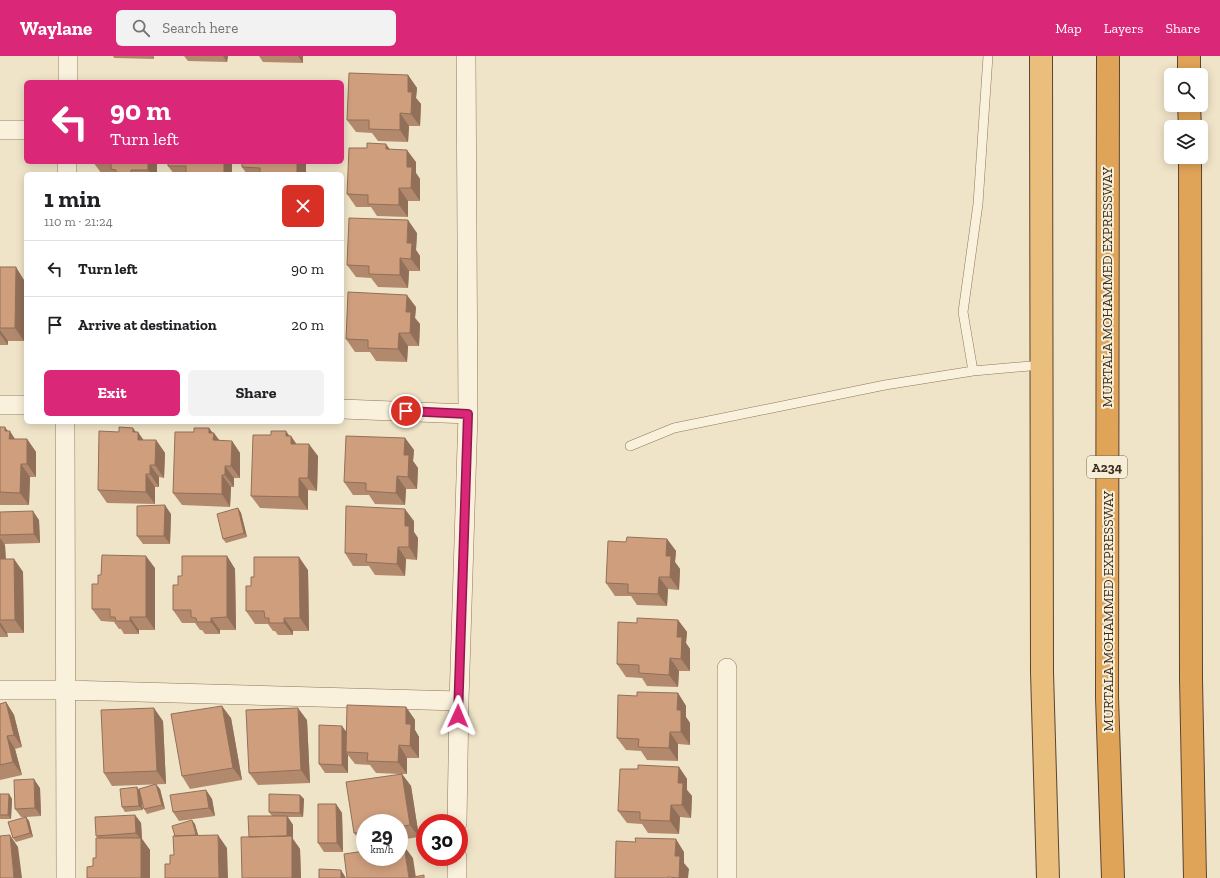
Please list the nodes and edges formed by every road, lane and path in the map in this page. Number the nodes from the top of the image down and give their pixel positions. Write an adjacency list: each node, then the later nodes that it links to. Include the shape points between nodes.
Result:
1 (68, 56): 8 (street)
2 (466, 56): 17 (street)
3 (988, 56): 13 (lane, via 978,204 963,312)
4 (1041, 56): 12 (highway)
5 (1108, 56): 30 (highway, MURTALA MOHAMMED EXPRESSWAY / A234, via 1107,697)
6 (1189, 56): 7 (highway)
7 (1189, 68)
8 (68, 80)
9 (0, 130): 10 (street)
10 (24, 130)
11 (1190, 164): 31 (highway, via 1190,679)
12 (1042, 365): 13 (lane); 29 (highway, via 1042,672)
13 (973, 371): 19 (lane, via 885,385 674,428)
14 (0, 405): 15 (street)
15 (24, 405)
16 (344, 409): 17 (street)
17 (468, 414): 23 (street)
18 (65, 424): 22 (street)
19 (630, 446)
20 (727, 668): 28 (street)
21 (0, 690): 22 (street)
22 (66, 690): 23 (street); 26 (street)
23 (459, 701): 24 (street)
24 (457, 814)
25 (457, 866): 27 (street)
26 (66, 878)
27 (457, 878)
28 (727, 878)
29 (1048, 878)
30 (1114, 878)
31 (1195, 878)

